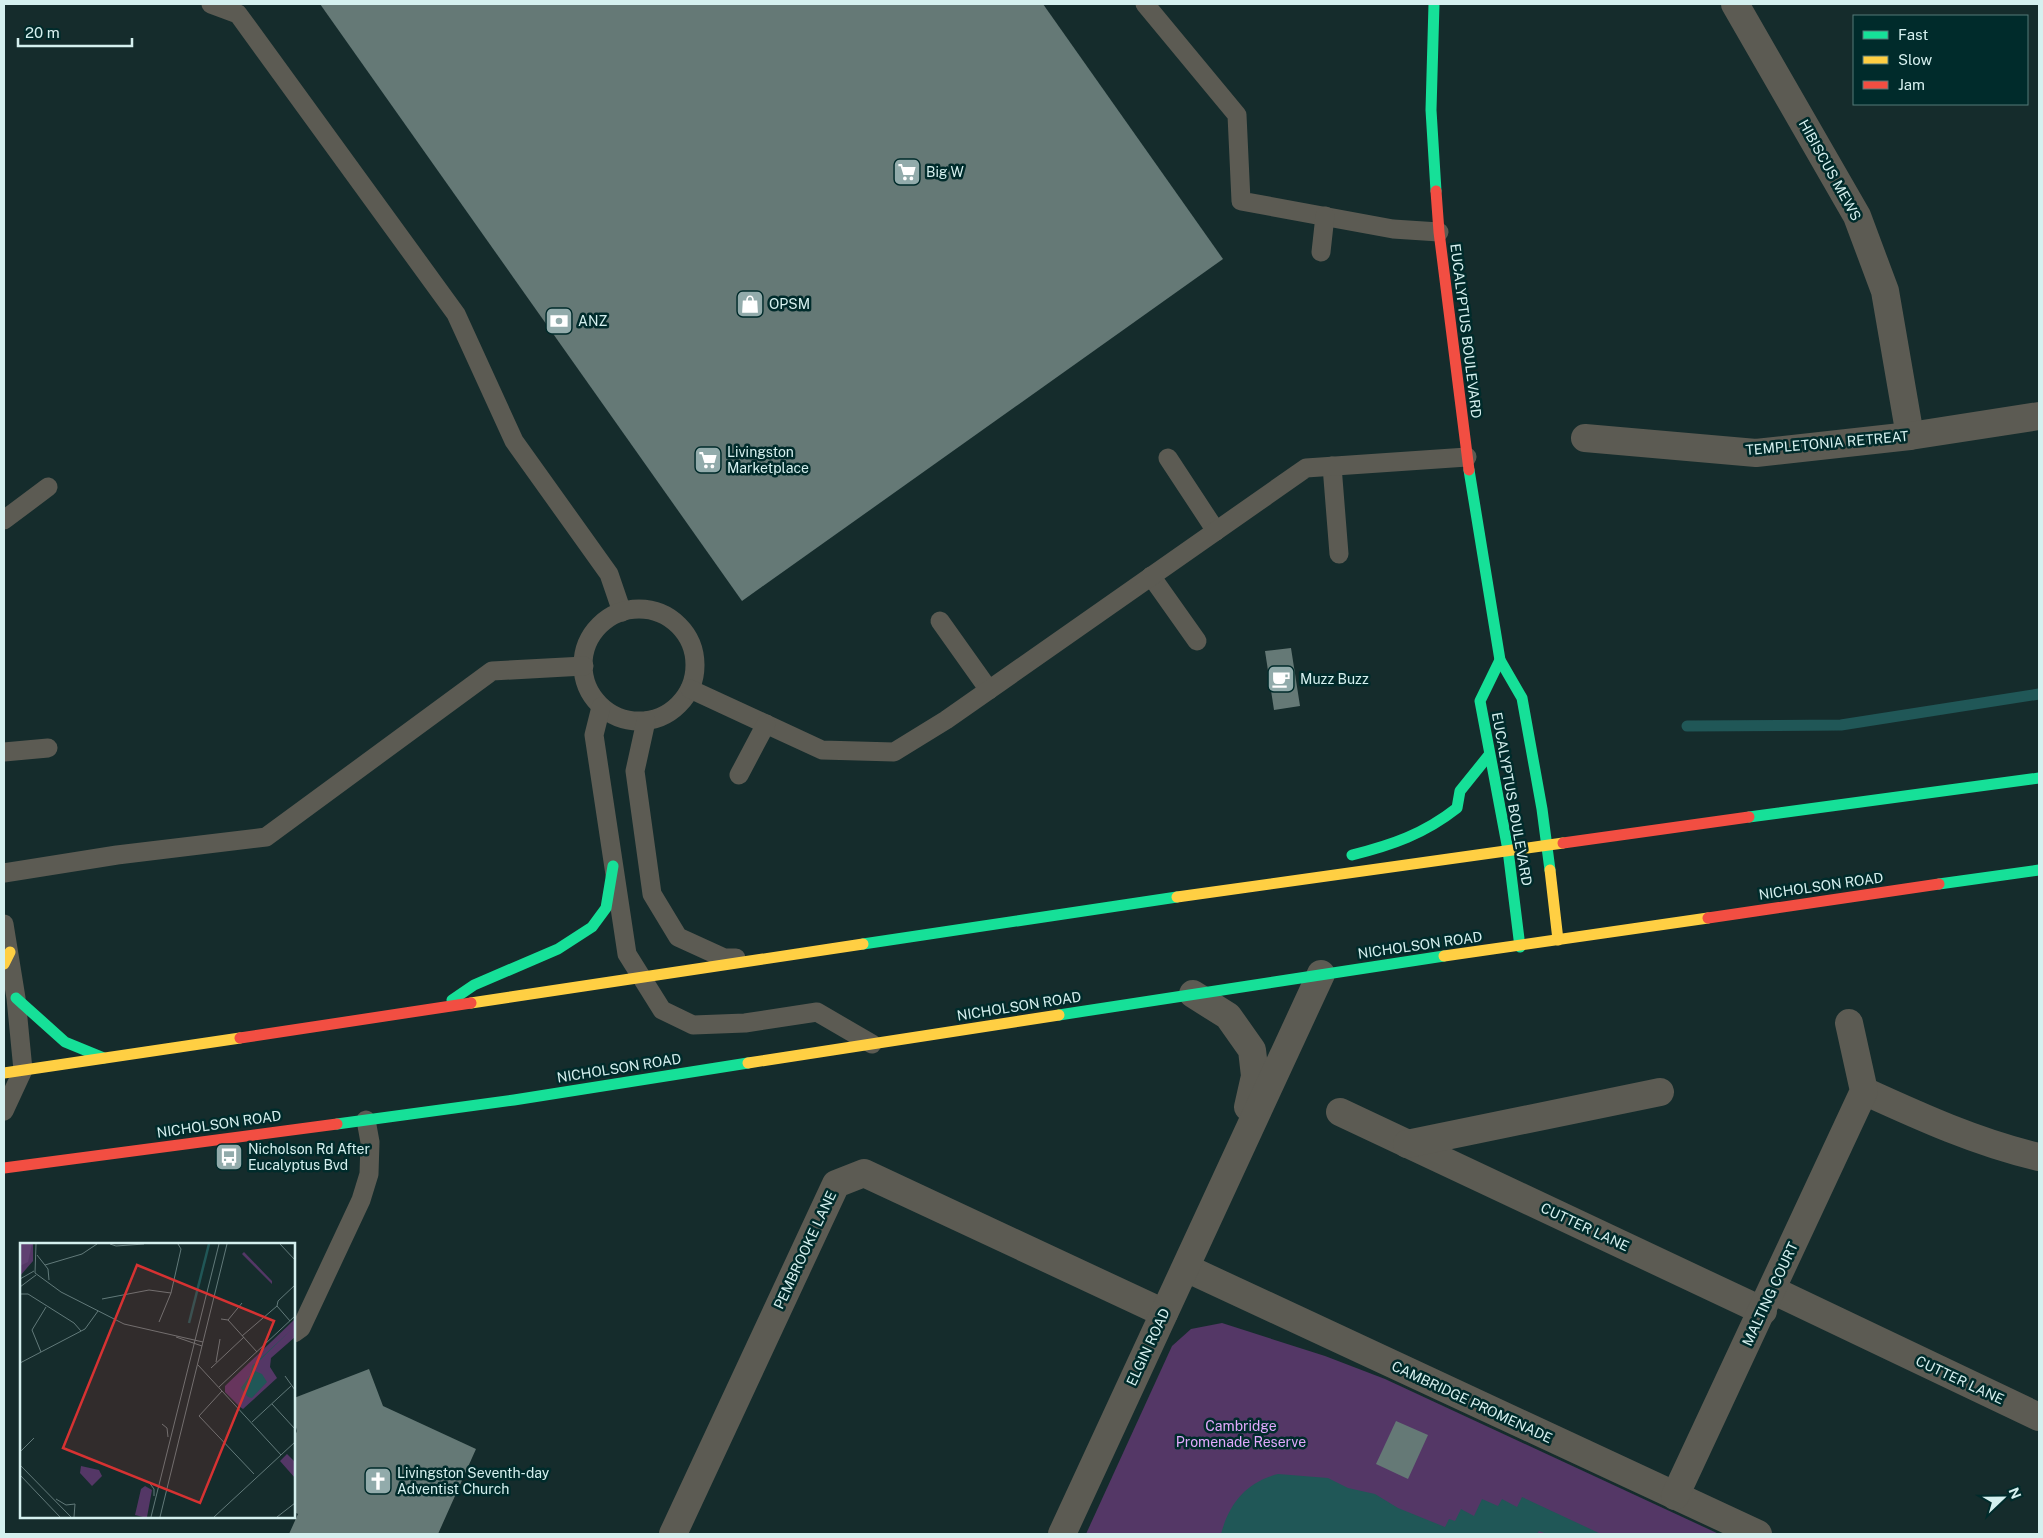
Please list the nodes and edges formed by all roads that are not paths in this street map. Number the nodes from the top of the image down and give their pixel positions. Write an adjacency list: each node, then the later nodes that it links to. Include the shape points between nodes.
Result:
1 (211, 4): 19 (lane, via 238,14 456,314 514,441 609,574)
2 (1145, 4): 5 (lane, via 1237,115 1241,201)
3 (1434, 4): 6 (main road, EUCALYPTUS BOULEVARD, via 1431,110)
4 (1735, 4): 9 (street, HIBISCUS MEWS, via 1857,216 1885,291)
5 (1325, 216): 6 (lane, via 1393,229); 7 (lane)
6 (1439, 232): 11 (main road, EUCALYPTUS BOULEVARD)
7 (1321, 252)
8 (2039, 416): 9 (street, TEMPLETONIA RETREAT)
9 (1910, 436): 10 (street, TEMPLETONIA RETREAT, via 1756,453)
10 (1585, 438)
11 (1467, 457): 13 (lane); 22 (main road, EUCALYPTUS BOULEVARD)
12 (1168, 458): 16 (lane)
13 (1332, 466): 16 (lane, via 1306,468); 17 (lane)
14 (48, 487): 15 (lane)
15 (4, 520)
16 (1216, 531): 18 (lane)
17 (1339, 554)
18 (1151, 576): 21 (lane); 25 (lane)
19 (622, 612): 23 (lane, via 611,616 596,629 586,646); 24 (lane, via 649,609 668,616 683,629 693,647 696,666)
20 (940, 621): 25 (lane)
21 (1197, 641)
22 (1500, 660): 31 (main road, EUCALYPTUS BOULEVARD, via 1480,701); 34 (main road, EUCALYPTUS BOULEVARD, via 1522,698)
23 (584, 666): 26 (lane, via 583,674 590,692); 38 (lane, via 492,671 266,837)
24 (690, 689): 27 (lane, via 674,711); 28 (lane)
25 (989, 690): 28 (lane, via 894,752 822,750)
26 (601, 707): 27 (lane, via 617,718); 36 (lane, via 594,735)
27 (646, 721): 44 (lane, via 635,771 652,894 678,937 724,958)
28 (766, 724): 32 (lane)
29 (48, 748): 30 (lane)
30 (4, 752)
31 (1489, 755): 35 (main road, EUCALYPTUS BOULEVARD); 39 (main road, via 1460,791 1457,808 1436,825 1390,846 1340,860)
32 (738, 775)
33 (2039, 778): 34 (main road)
34 (1547, 844): 35 (main road); 41 (main road, EUCALYPTUS BOULEVARD)
35 (1508, 850): 39 (main road); 42 (main road, EUCALYPTUS BOULEVARD)
36 (613, 866): 46 (lane, via 627,954); 49 (main road, via 606,908 592,927 558,949 474,985)
37 (2039, 870): 41 (main road, NICHOLSON ROAD)
38 (4, 873)
39 (1317, 876): 44 (main road)
40 (4, 924): 43 (lane)
41 (1558, 940): 42 (main road, NICHOLSON ROAD)
42 (1520, 947): 45 (main road, NICHOLSON ROAD)
43 (7, 958): 48 (lane)
44 (762, 959): 46 (main road)
45 (1321, 974): 47 (main road, NICHOLSON ROAD); 62 (street, ELGIN ROAD)
46 (642, 977): 49 (main road); 51 (lane, via 662,1010 693,1025 745,1023 817,1012)
47 (1194, 994): 51 (main road, NICHOLSON ROAD); 62 (street, ELGIN ROAD, via 1228,1016 1252,1050 1255,1076)
48 (16, 998): 52 (main road, via 65,1042); 53 (lane)
49 (442, 1007): 52 (main road)
50 (1849, 1023): 55 (street)
51 (872, 1044): 59 (main road, NICHOLSON ROAD)
52 (104, 1058): 53 (main road)
53 (23, 1070): 54 (main road); 57 (lane)
54 (4, 1072)
55 (1864, 1091): 61 (street, via 1997,1148); 65 (street, MALTING COURT)
56 (1660, 1092): 60 (street)
57 (4, 1111)
58 (1340, 1112): 60 (street, CUTTER LANE)
59 (366, 1120): 63 (main road, NICHOLSON ROAD); 67 (lane, via 370,1142 369,1174 361,1200 301,1328)
60 (1407, 1144): 65 (street, CUTTER LANE)
61 (2039, 1157)
62 (1234, 1160): 64 (street, ELGIN ROAD)
63 (4, 1168)
64 (1186, 1268): 66 (street, ELGIN ROAD); 69 (street, CAMBRIDGE PROMENADE)
65 (1767, 1301): 68 (street, CUTTER LANE); 69 (street, MALTING COURT)
66 (1164, 1313): 70 (street, PEMBROOKE LANE, via 864,1173 836,1184); 71 (street, ELGIN ROAD)
67 (295, 1332)
68 (2039, 1417)
69 (1675, 1496): 72 (street, CAMBRIDGE PROMENADE)
70 (673, 1534)
71 (1062, 1534)
72 (1758, 1534)

